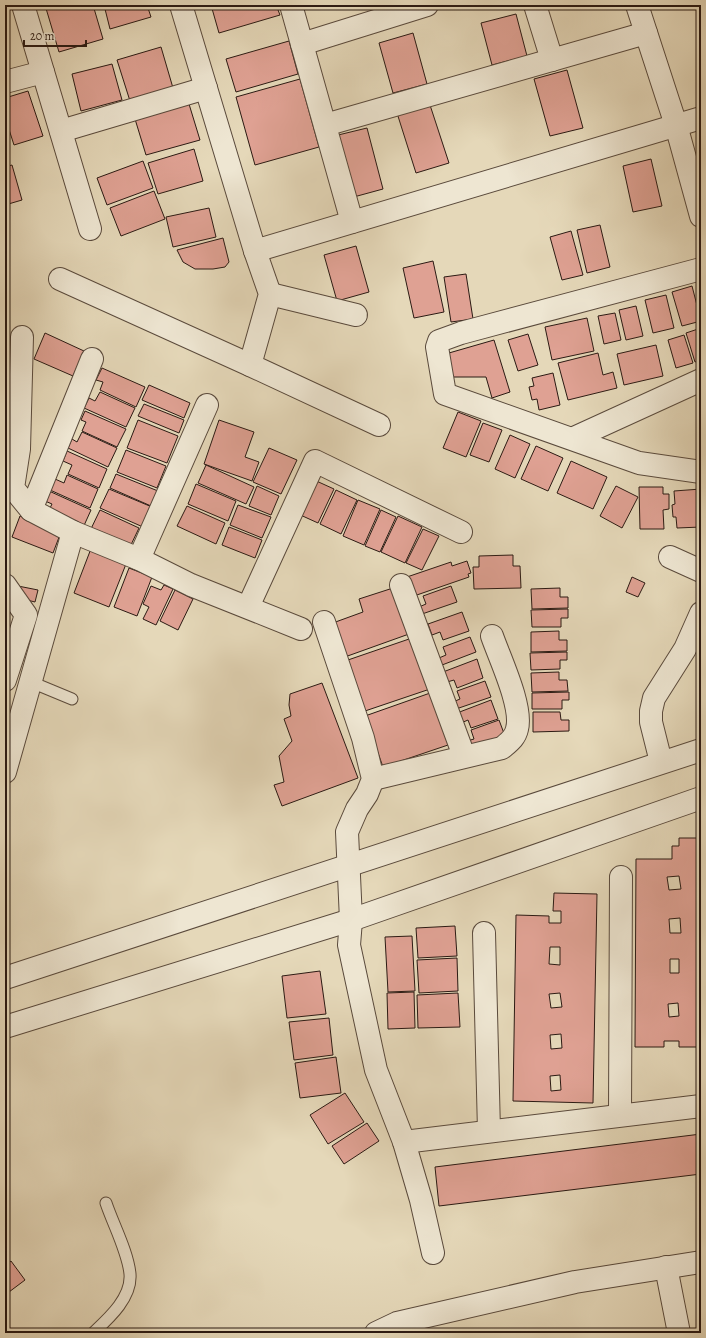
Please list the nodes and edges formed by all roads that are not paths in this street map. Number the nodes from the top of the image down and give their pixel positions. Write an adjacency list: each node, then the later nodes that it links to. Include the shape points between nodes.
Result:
1 (23, 5): 10 (street)
2 (181, 5): 12 (street)
3 (291, 5): 8 (street)
4 (427, 5): 8 (street)
5 (535, 5): 9 (street)
6 (637, 5): 7 (street)
7 (646, 33): 9 (street); 15 (street)
8 (302, 44): 14 (street)
9 (552, 60): 14 (street)
10 (43, 72): 11 (street); 16 (street)
11 (5, 82)
12 (206, 88): 16 (street); 20 (street)
13 (701, 118): 15 (street)
14 (325, 124): 18 (street)
15 (676, 125): 17 (street); 18 (street)
16 (61, 131): 19 (street)
17 (701, 216)
18 (352, 222): 20 (street)
19 (90, 228)
20 (255, 251): 23 (street)
21 (701, 269): 31 (street, via 439,341 437,347 445,394)
22 (60, 279): 27 (street)
23 (270, 294): 24 (street); 27 (street)
24 (356, 315)
25 (22, 337): 33 (street, via 19,449 13,488)
26 (92, 359): 33 (street)
27 (250, 365): 30 (street)
28 (701, 380): 31 (street)
29 (208, 405): 37 (street)
30 (379, 426)
31 (574, 438): 32 (street, via 639,463)
32 (701, 472)
33 (31, 510): 34 (street)
34 (73, 532): 37 (street); 47 (street)
35 (461, 532): 41 (street, via 315,461)
36 (670, 557): 38 (street)
37 (139, 559): 41 (street, via 191,585)
38 (701, 571)
39 (5, 585): 46 (street, via 26,615)
40 (401, 585): 50 (street)
41 (248, 607): 44 (street)
42 (701, 613): 51 (street, via 685,649 654,698 651,722)
43 (324, 622): 53 (street, via 363,738)
44 (302, 629)
45 (492, 636): 50 (street, via 518,710 518,728 513,738 502,748)
46 (5, 680)
47 (31, 682): 48 (lane); 52 (street)
48 (72, 699)
49 (701, 750): 51 (street)
50 (464, 756): 53 (street)
51 (661, 762): 55 (street)
52 (5, 772)
53 (373, 779): 55 (street, via 346,832)
54 (701, 798): 57 (street)
55 (349, 865): 57 (street); 59 (street)
56 (621, 877): 62 (street)
57 (351, 920): 60 (street); 64 (street, via 349,945 376,1070)
58 (484, 933): 63 (street)
59 (5, 978)
60 (5, 1027)
61 (701, 1106): 62 (street)
62 (620, 1116): 63 (street)
63 (489, 1131): 64 (street)
64 (404, 1142): 66 (street)
65 (106, 1204): 69 (lane, via 130,1275 127,1290 118,1307)
66 (433, 1253)
67 (701, 1262): 68 (street)
68 (666, 1267): 70 (street, via 574,1282 398,1323); 71 (street)
69 (93, 1333)
70 (376, 1333)
71 (678, 1333)

